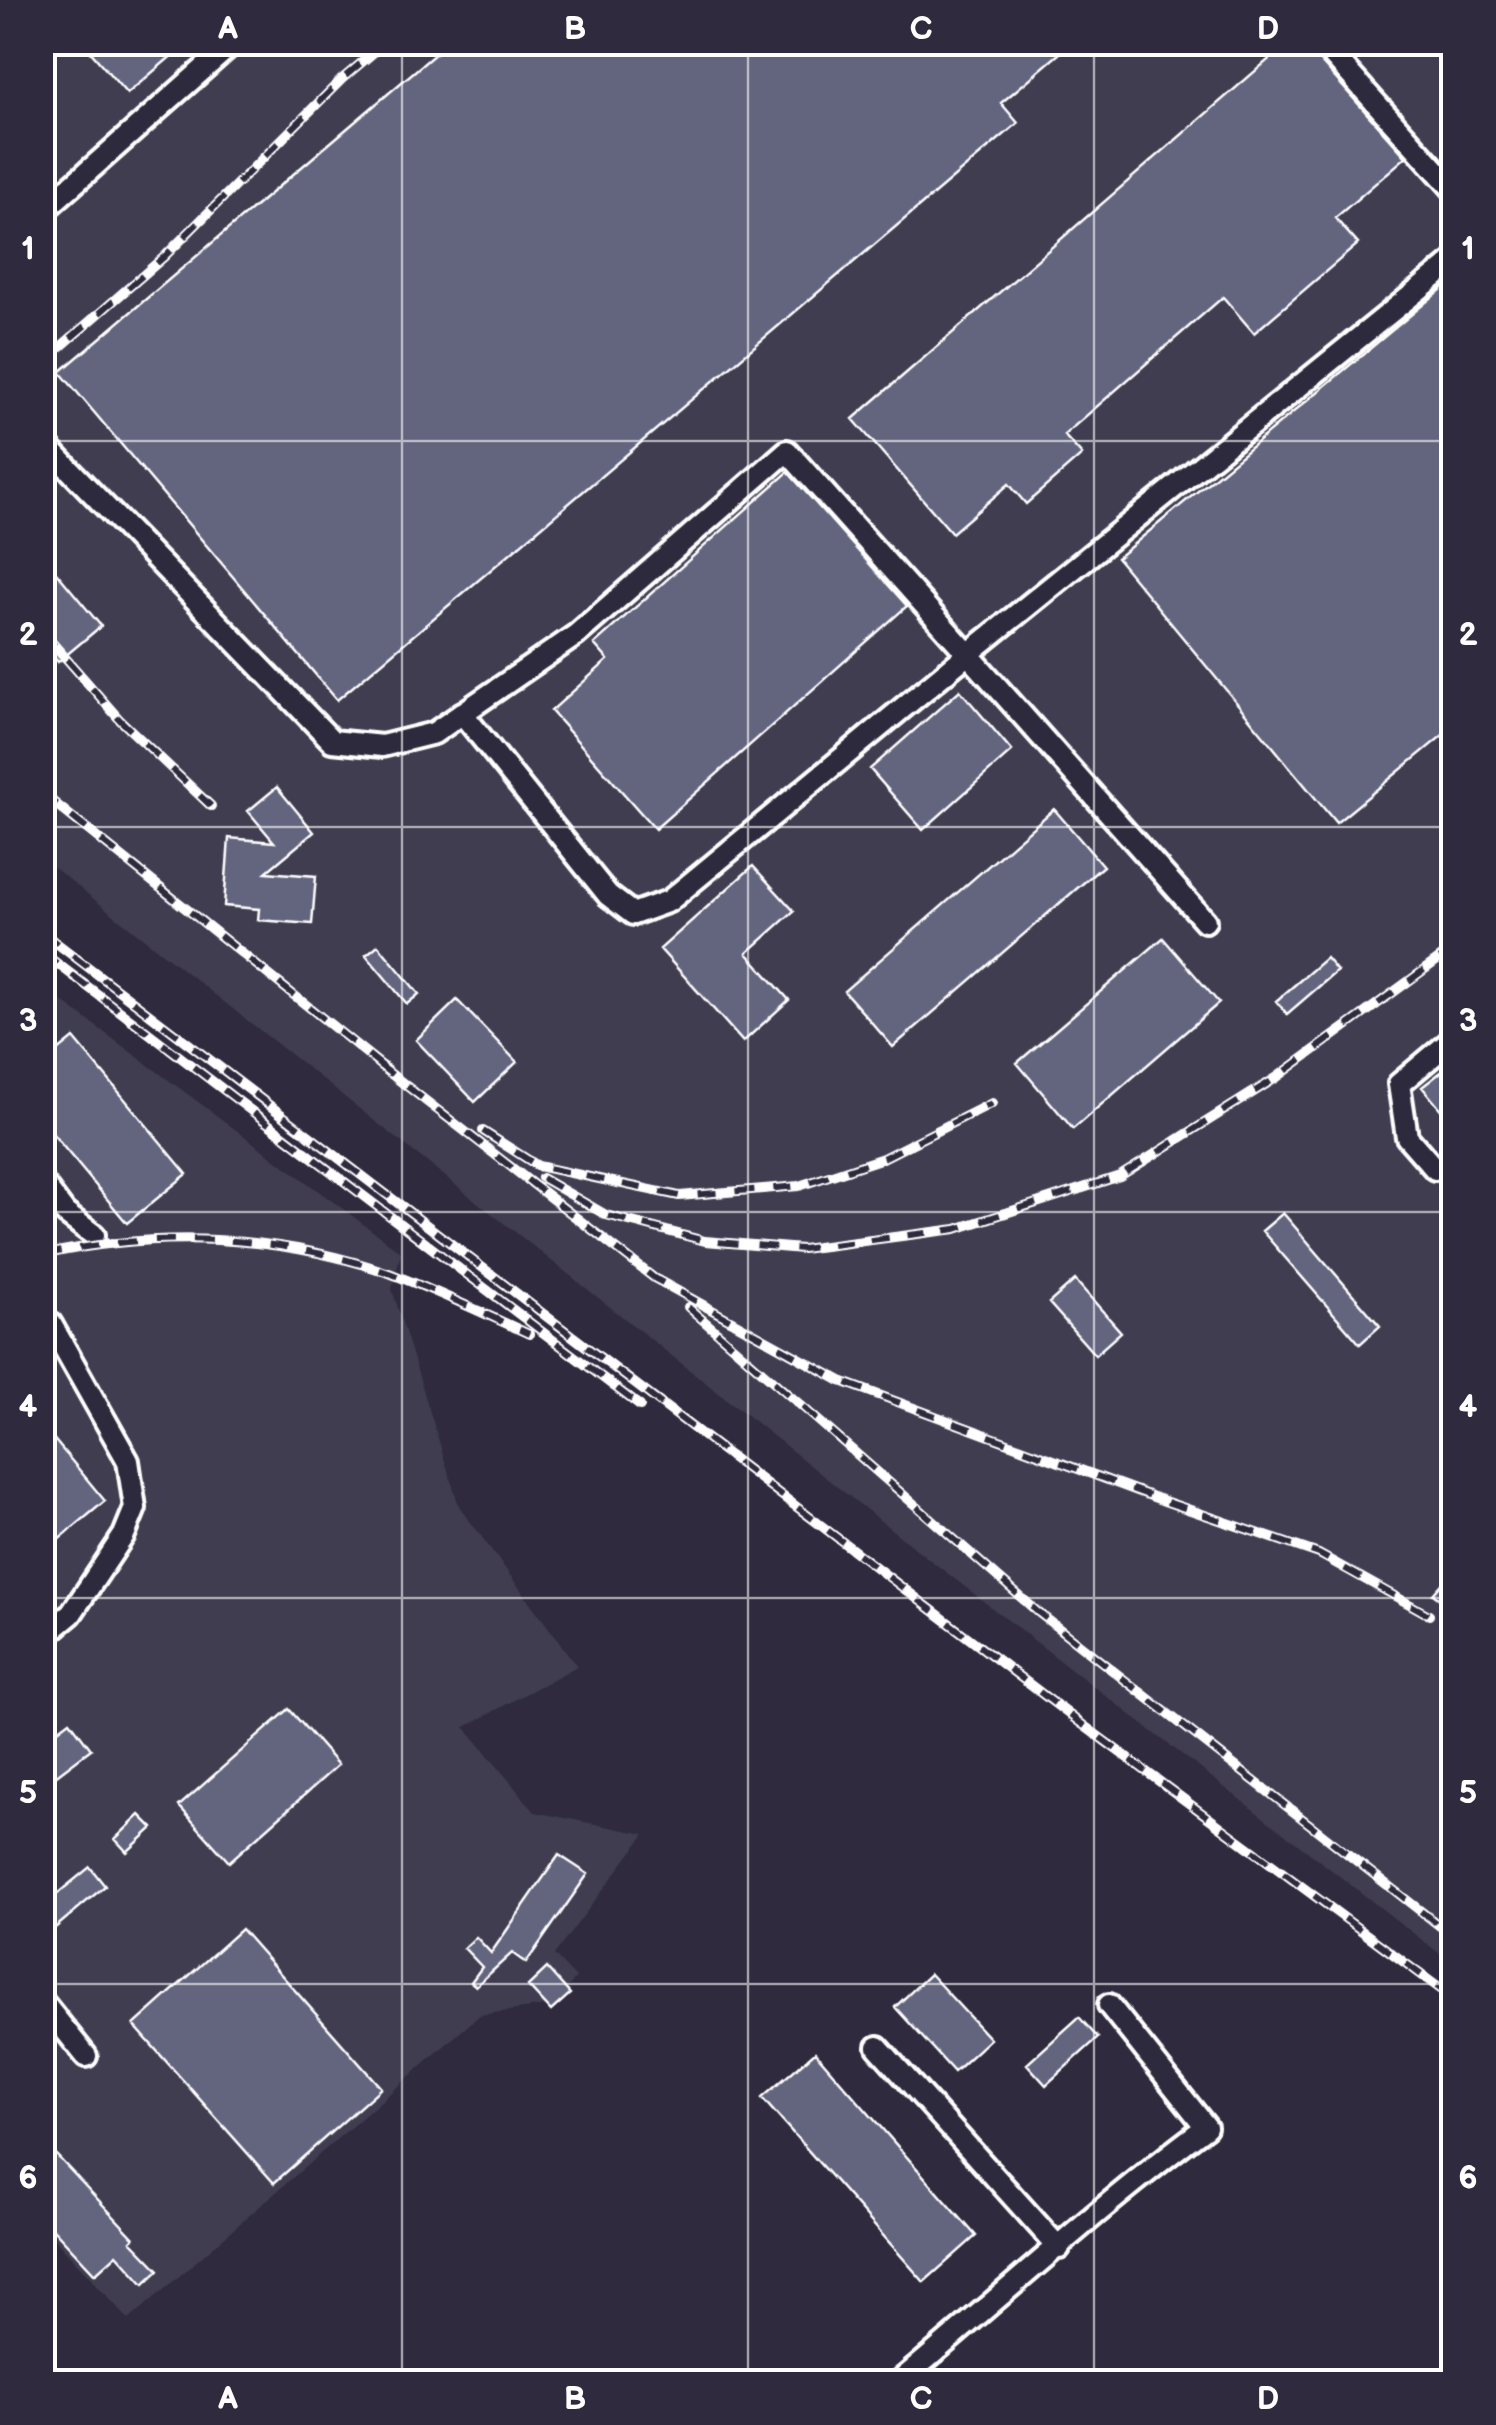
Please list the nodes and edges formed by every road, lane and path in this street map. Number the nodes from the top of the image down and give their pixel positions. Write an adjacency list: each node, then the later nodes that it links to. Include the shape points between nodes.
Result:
1 (234, 42): 4 (lane)
2 (1322, 42): 3 (lane)
3 (1454, 190)
4 (42, 212)
5 (1454, 262): 7 (lane)
6 (42, 441): 8 (lane, via 332,741 382,746 434,733)
7 (968, 654): 8 (lane, via 669,901 633,914 608,896); 8 (lane, via 787,451 576,634); 9 (lane)
8 (462, 714)
9 (1205, 921)
10 (1454, 1038): 11 (lane, via 1400,1084 1407,1137)
11 (1435, 1169)
12 (44, 1185): 13 (lane)
13 (94, 1236)
14 (51, 1324): 15 (lane, via 128,1461 135,1508 71,1614)
15 (42, 1638)
16 (42, 2001): 19 (lane)
17 (1109, 2005): 20 (lane, via 1206,2126)
18 (878, 2047): 20 (lane)
19 (86, 2056)
20 (1059, 2248): 21 (lane)
21 (899, 2382)

